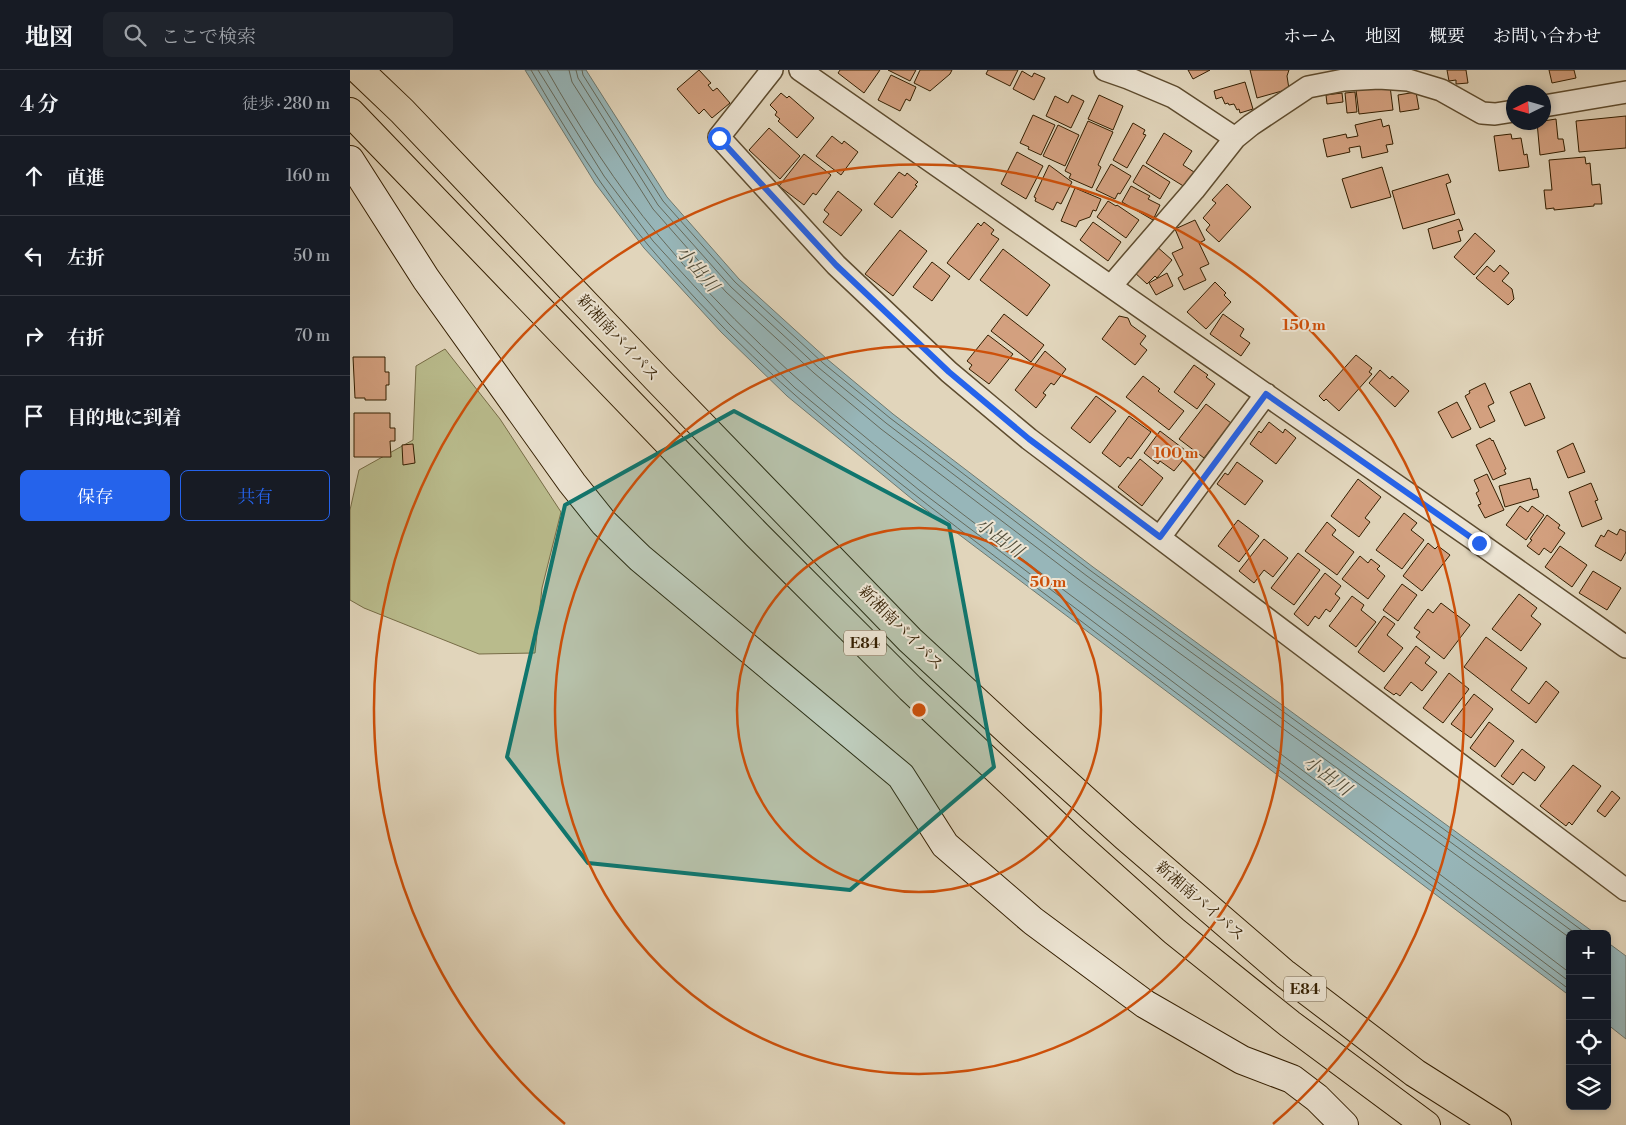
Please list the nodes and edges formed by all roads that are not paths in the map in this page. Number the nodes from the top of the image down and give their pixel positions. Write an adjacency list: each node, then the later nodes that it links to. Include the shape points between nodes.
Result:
1 (358, 70): 18 (highway, 新湘南バイパス / E84, via 910,640 1126,837 1285,974 1415,1073)
2 (772, 70): 13 (street, via 719,138 836,265 949,372 1029,439)
3 (800, 70): 11 (street)
4 (1104, 70): 9 (street, via 1173,97)
5 (1626, 92): 6 (street)
6 (1551, 105)
7 (350, 112): 17 (highway, E84, via 757,535 910,688 1174,931 1290,1024)
8 (1506, 112): 9 (street, via 1482,112 1441,90 1408,80 1344,80 1308,87)
9 (1235, 138): 11 (street)
10 (350, 160): 16 (street, via 426,279 572,483 604,523 640,558 901,776 945,845 1033,921 1145,1004 1242,1060 1292,1080 1317,1098)
11 (1111, 286): 12 (street)
12 (1266, 394): 13 (street); 14 (street)
13 (1160, 537): 15 (street)
14 (1626, 647)
15 (1626, 890)
16 (1344, 1125)
17 (1426, 1125)
18 (1497, 1125)

